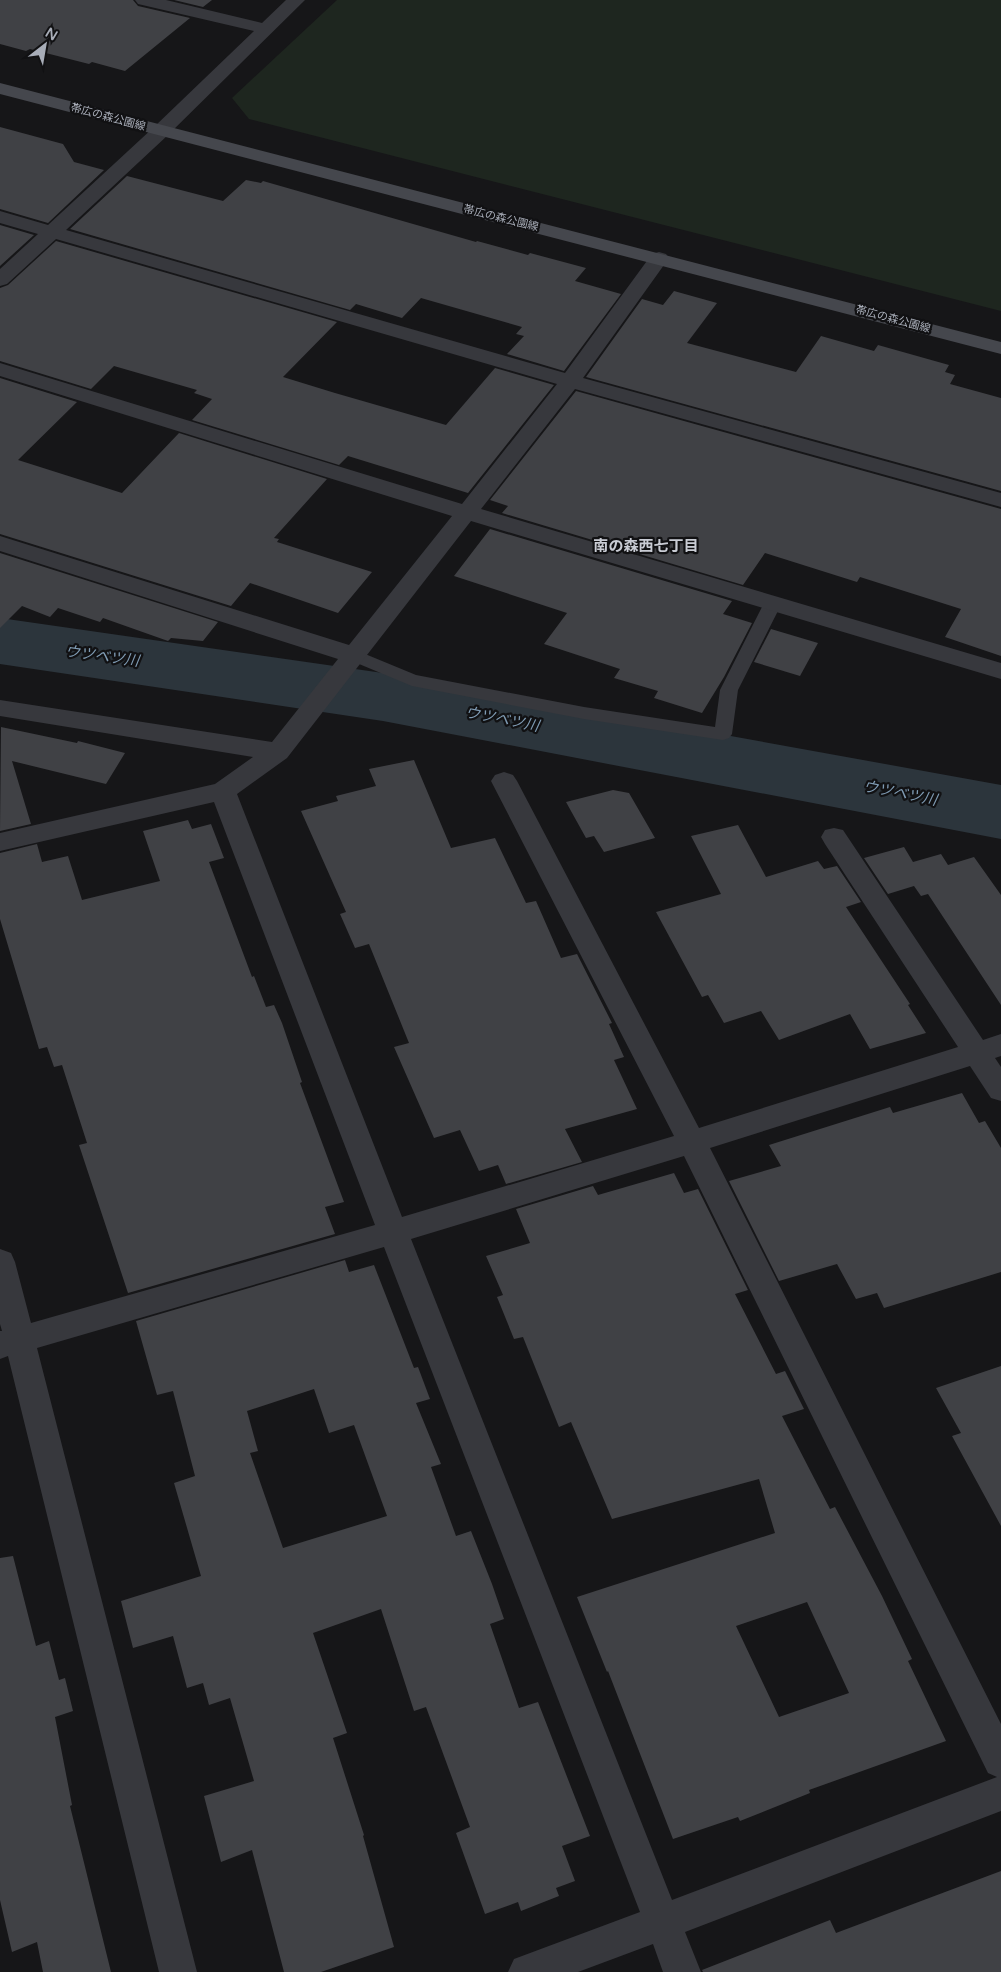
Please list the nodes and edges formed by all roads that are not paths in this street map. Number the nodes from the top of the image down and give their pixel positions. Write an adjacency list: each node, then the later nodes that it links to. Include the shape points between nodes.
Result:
1 (144, 0): 3 (street)
2 (296, 0): 3 (street)
3 (266, 29): 5 (street)
4 (0, 88): 5 (main road, 帯広の森公園線)
5 (161, 131): 7 (street); 8 (main road, 帯広の森公園線)
6 (0, 217): 7 (street)
7 (53, 231): 9 (street); 12 (street)
8 (659, 258): 10 (main road, 帯広の森公園線); 12 (street)
9 (0, 280)
10 (1001, 348)
11 (0, 369): 14 (street)
12 (570, 381): 13 (street); 14 (street)
13 (1001, 500)
14 (468, 512): 16 (street); 17 (street)
15 (0, 543): 17 (street)
16 (773, 603): 17 (lane, via 729,690 723,734 584,713); 18 (street)
17 (347, 665): 20 (street)
18 (1001, 670)
19 (0, 708): 20 (street)
20 (278, 752): 22 (street)
21 (504, 781): 27 (street)
22 (223, 791): 24 (street); 28 (street)
23 (834, 837): 25 (street)
24 (0, 842)
25 (989, 1048): 26 (street); 27 (street)
26 (1001, 1090)
27 (692, 1142): 28 (street); 31 (street)
28 (393, 1232): 30 (street); 33 (street)
29 (0, 1262): 30 (street)
30 (10, 1342): 34 (street)
31 (1001, 1760)
32 (1001, 1793): 33 (street)
33 (663, 1922): 35 (street); 36 (street)
34 (178, 1972)
35 (527, 1972)
36 (682, 1972)

